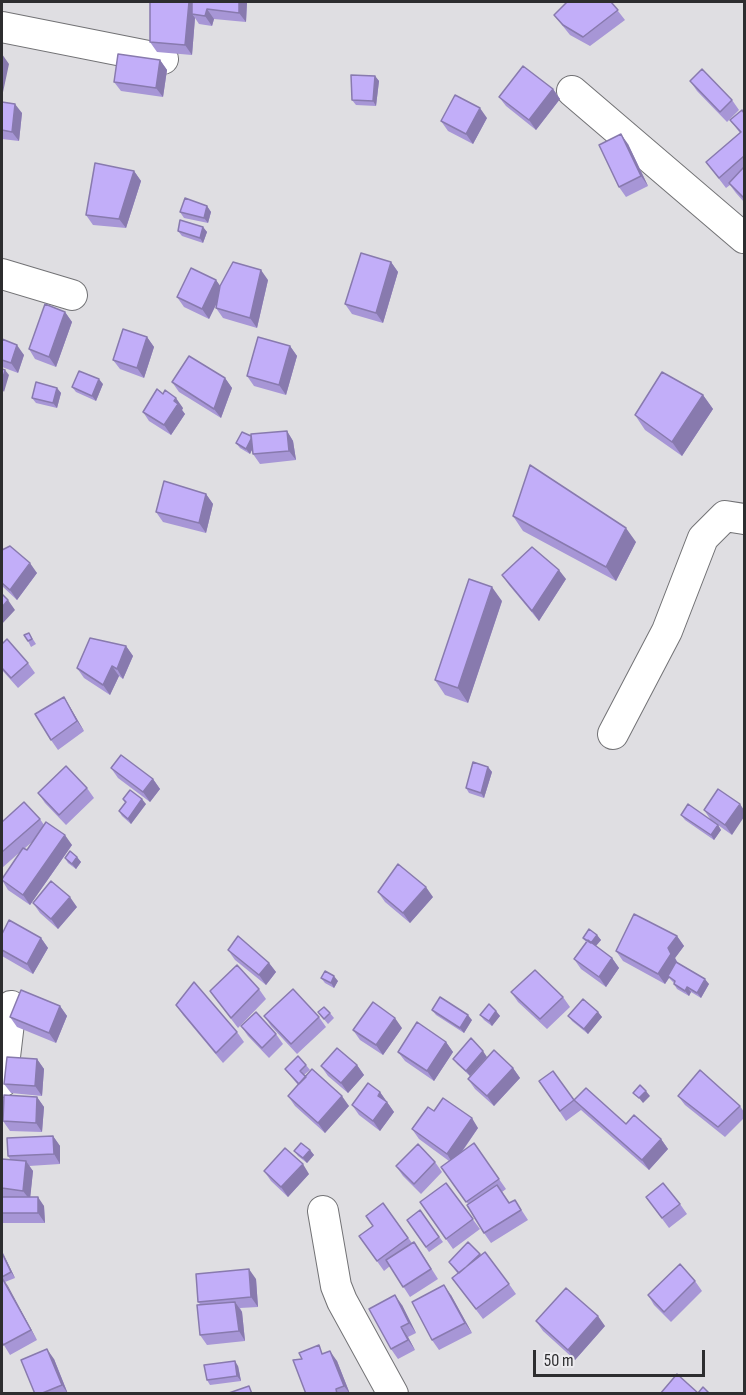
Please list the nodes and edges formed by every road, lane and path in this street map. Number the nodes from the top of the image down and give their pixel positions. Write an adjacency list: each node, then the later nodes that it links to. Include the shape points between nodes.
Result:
1 (2, 27): 2 (street)
2 (163, 59)
3 (572, 91): 4 (street)
4 (744, 238)
5 (2, 274): 6 (street)
6 (72, 295)
7 (744, 519): 8 (street, via 725,516 703,538 667,631)
8 (613, 734)
9 (11, 1006): 10 (street)
10 (2, 1082)
11 (322, 1211): 12 (street, via 336,1286)
12 (393, 1394)

